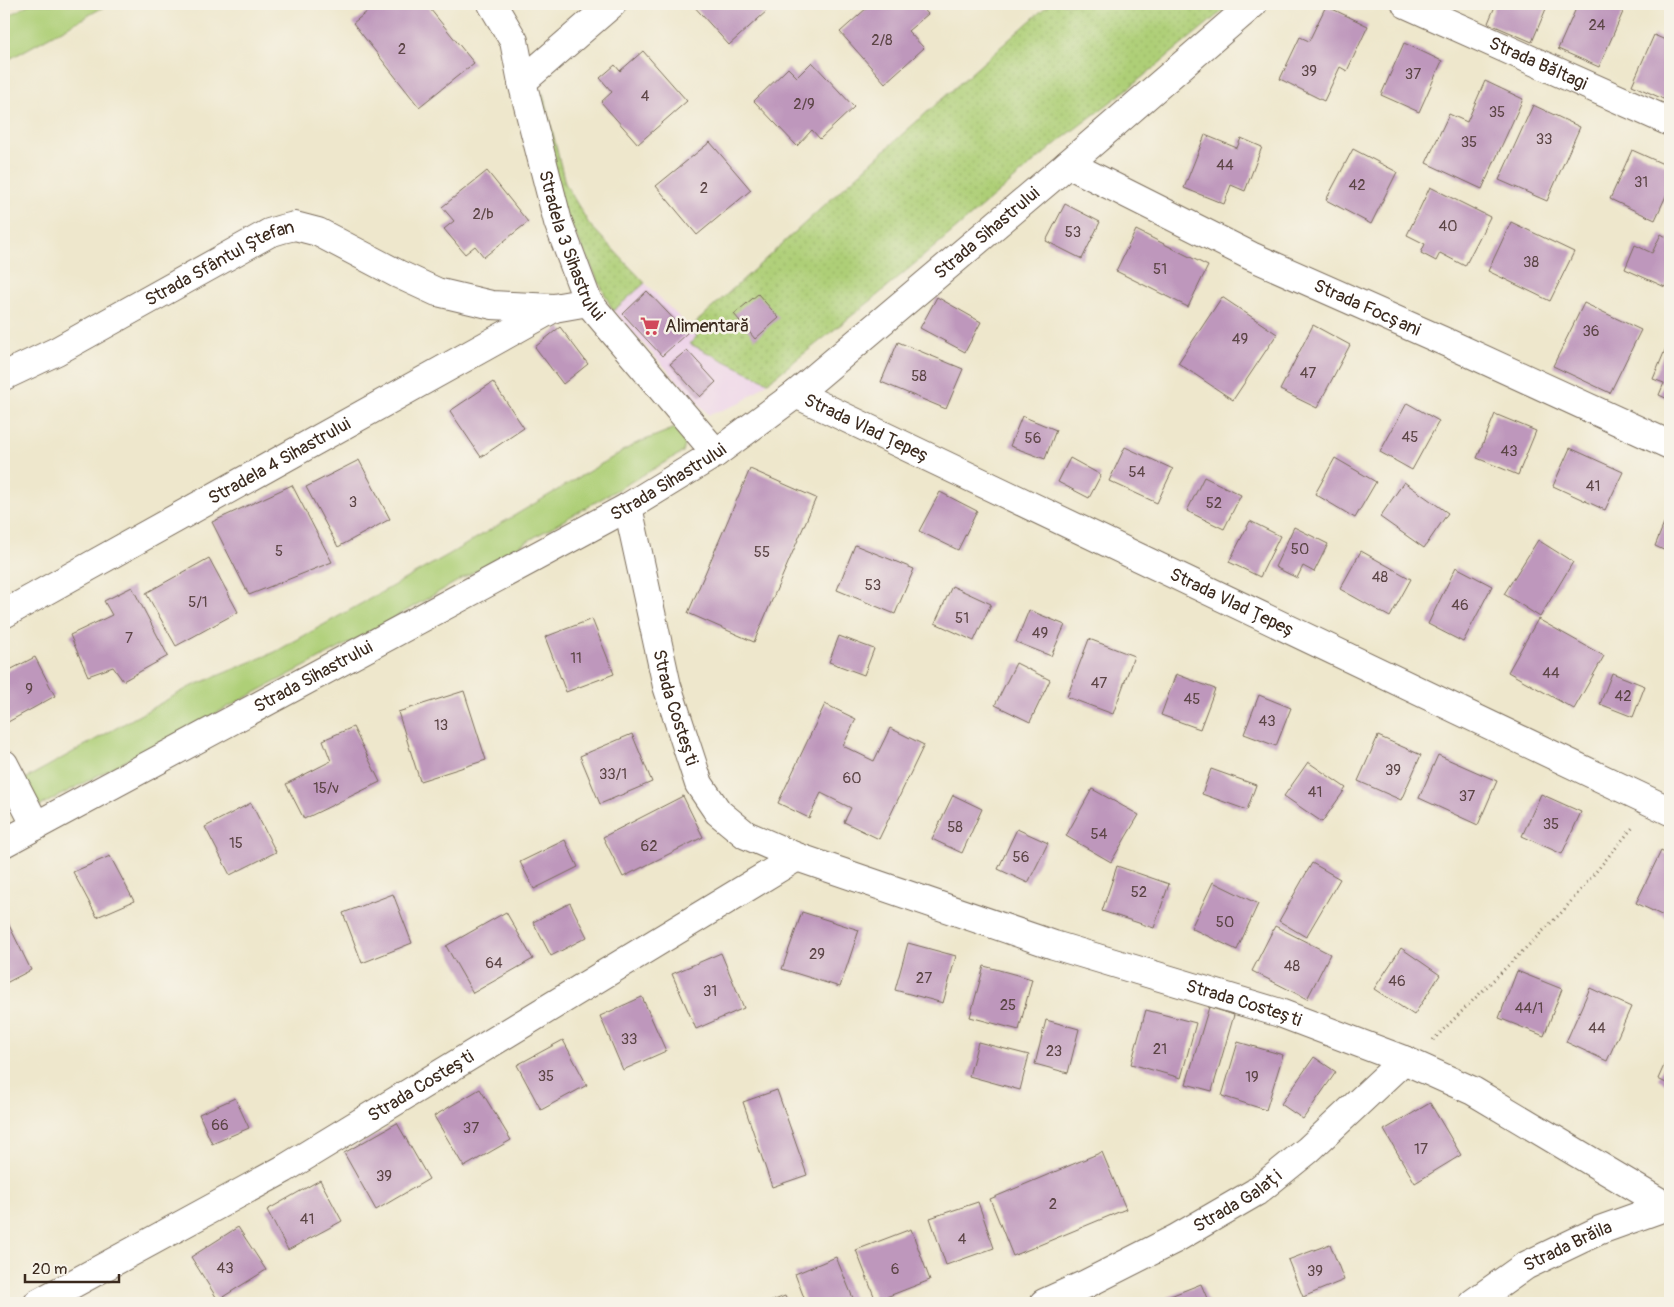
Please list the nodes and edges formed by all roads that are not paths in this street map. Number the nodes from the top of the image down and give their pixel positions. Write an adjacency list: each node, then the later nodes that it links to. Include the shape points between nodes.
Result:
1 (492, 4): 5 (street, Stradela 3 Sihastrului, via 514,41)
2 (612, 4): 5 (street)
3 (1253, 4): 7 (street, Strada Sihastrului)
4 (1406, 4): 6 (street, Strada Băltagi)
5 (522, 82): 8 (street, Stradela 3 Sihastrului, via 558,222)
6 (1670, 122)
7 (1068, 164): 11 (street, Strada Sihastrului); 12 (street, Strada Focșani, via 1250,256)
8 (588, 302): 9 (street, Strada Sfântul Ștefan); 13 (street, Stradela 3 Sihastrului)
9 (554, 308): 10 (street, Strada Sfântul Ștefan, via 492,305 437,292 318,232 296,226 269,234 57,351); 15 (street, Stradela 4 Sihastrului)
10 (4, 376)
11 (796, 394): 13 (street, Strada Sihastrului); 17 (street, Strada Vlad Țepeș)
12 (1670, 445)
13 (716, 453): 14 (street, Strada Sihastrului)
14 (628, 507): 18 (street, Strada Sihastrului); 20 (street, Strada Costești, via 667,686 699,784 718,812 746,835)
15 (4, 614)
16 (4, 764): 18 (street)
17 (1662, 807)
18 (36, 826): 19 (street, Strada Sihastrului)
19 (4, 843)
20 (797, 857): 21 (street, Strada Costești, via 1054,945 1280,1013); 23 (street, Strada Costești, via 284,1169)
21 (1404, 1060): 22 (street, Strada Costești, via 1473,1091); 24 (street, Strada Galați, via 1308,1150 1256,1192 1175,1239)
22 (1668, 1205): 25 (street, Strada Brăila, via 1600,1230 1525,1266)
23 (38, 1303)
24 (1044, 1303)
25 (1473, 1303)

